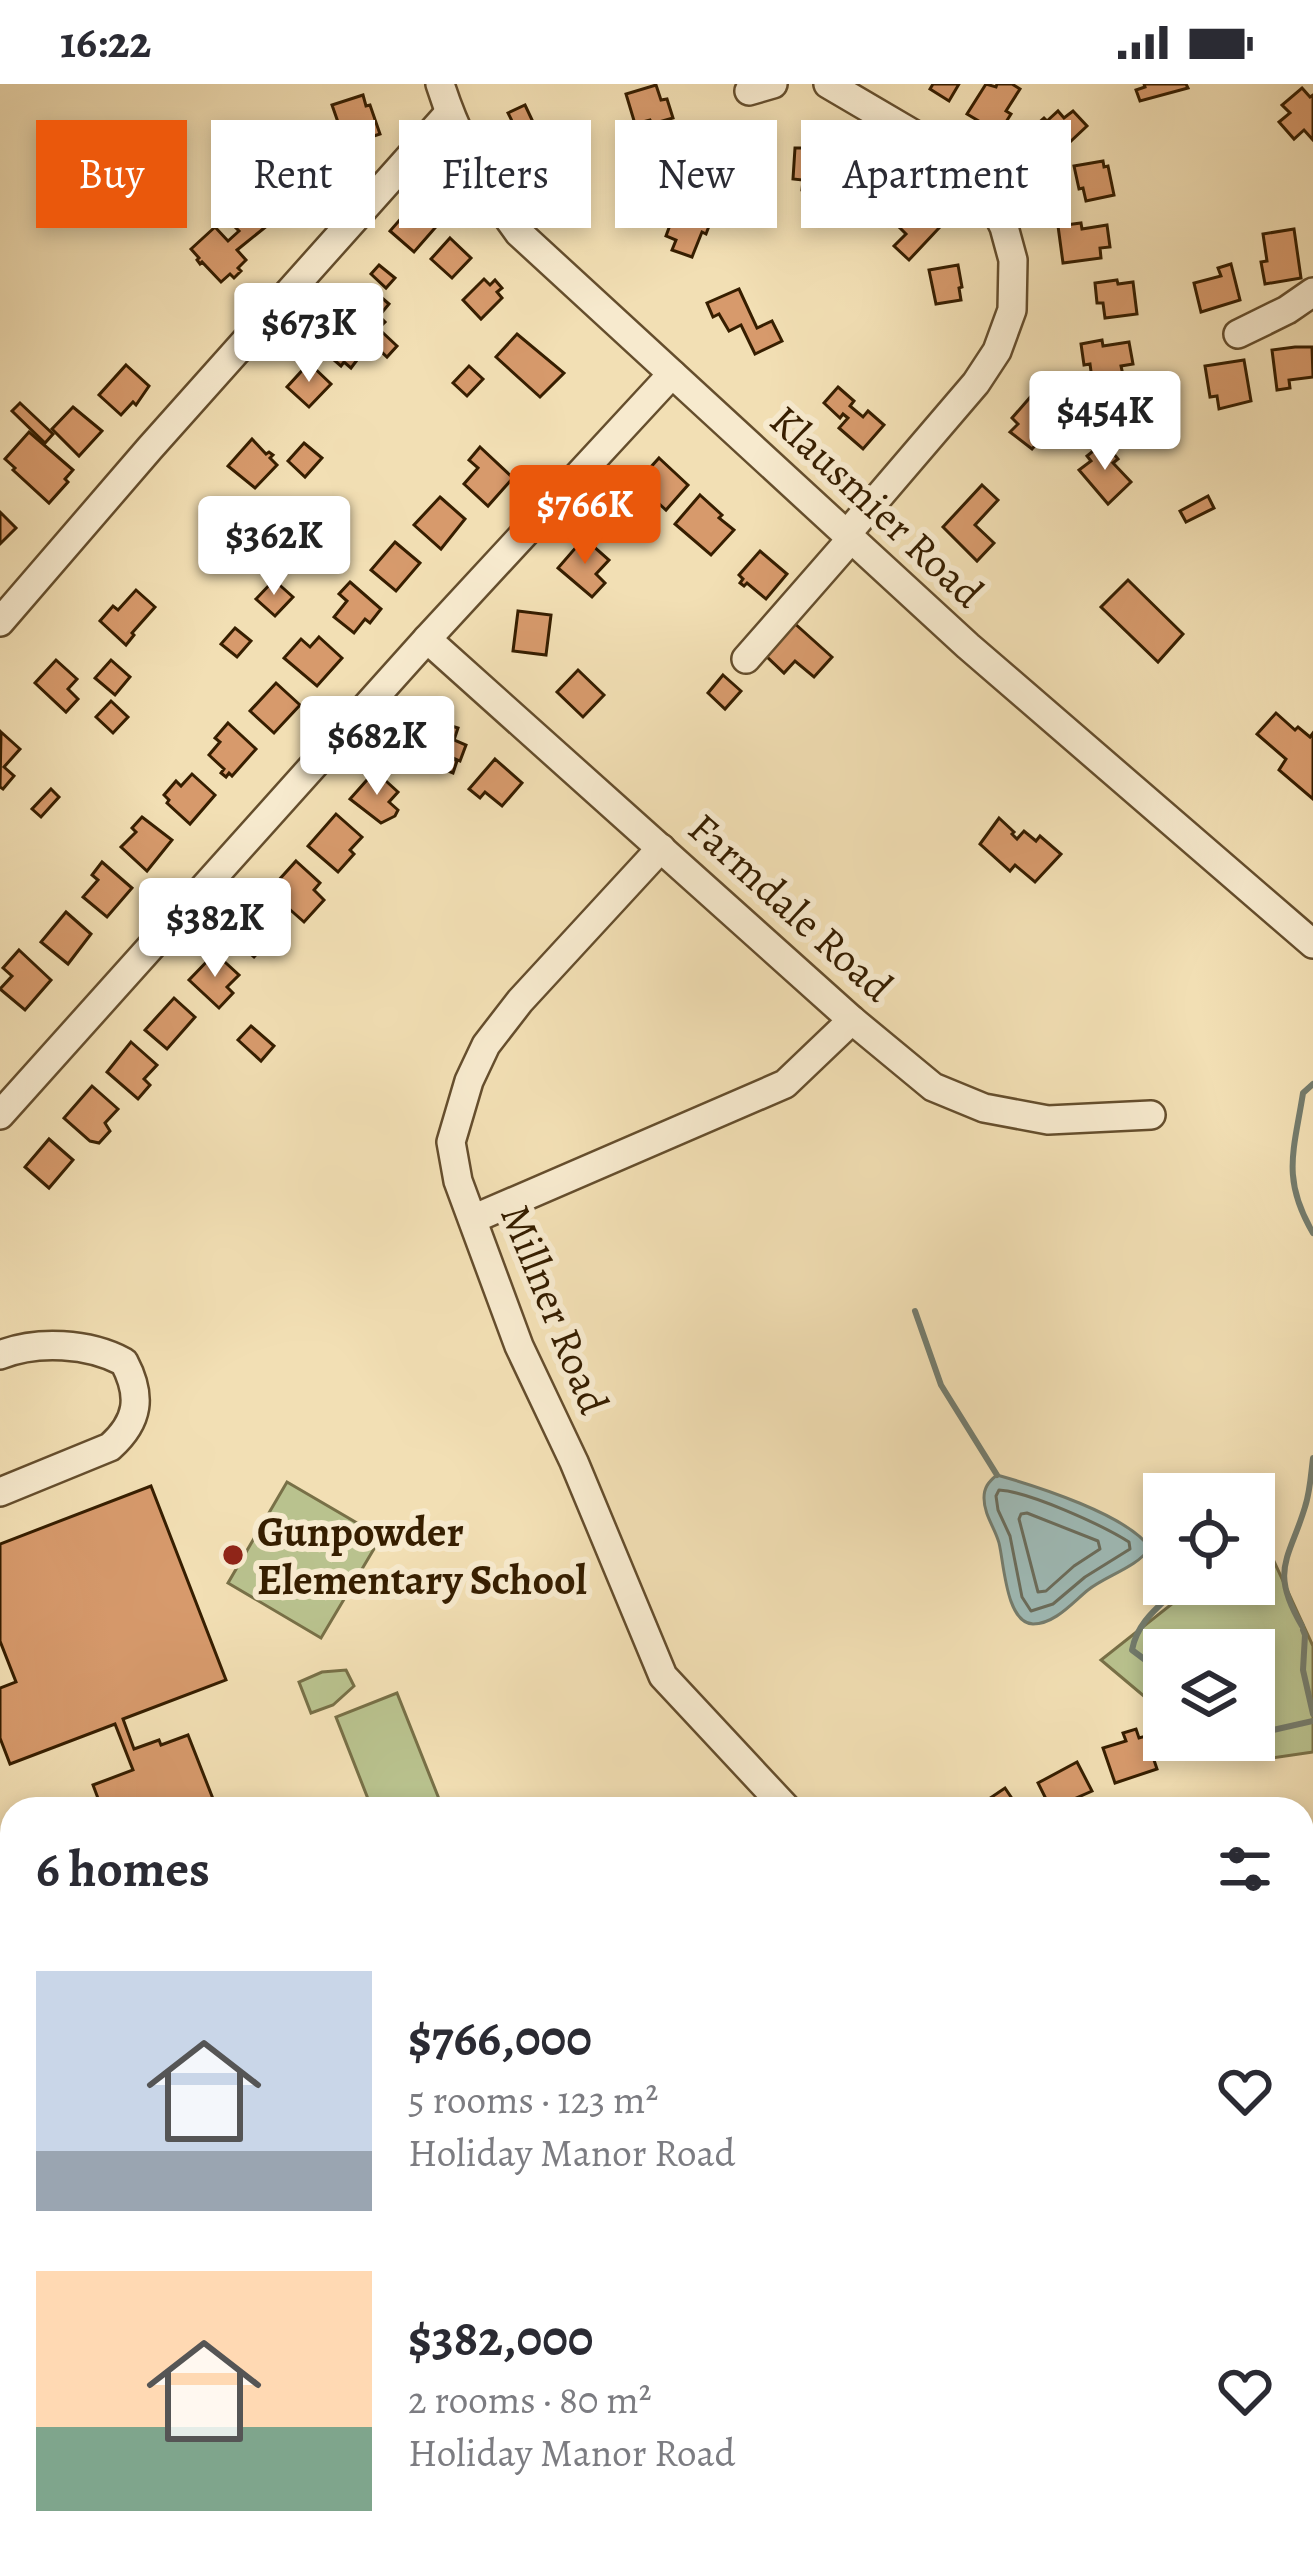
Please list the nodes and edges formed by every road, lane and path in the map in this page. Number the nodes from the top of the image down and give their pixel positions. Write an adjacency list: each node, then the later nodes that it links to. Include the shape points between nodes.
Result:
1 (440, 84): 3 (street, Klausmier Road)
2 (827, 84): 7 (street, via 984,186 1013,260 1012,310 997,351)
3 (449, 113): 6 (street, Klausmier Road, via 519,233); 8 (street)
4 (1313, 292): 5 (street)
5 (1238, 334)
6 (672, 374): 7 (street, Klausmier Road); 9 (street)
7 (849, 537): 10 (street); 12 (street, Klausmier Road)
8 (0, 622)
9 (428, 639): 11 (street, Farmdale Road); 14 (street)
10 (746, 659)
11 (661, 848): 13 (street, Farmdale Road); 16 (street, Millner Road, via 486,1045 451,1142)
12 (1313, 944)
13 (852, 1020): 15 (street, Farmdale Road, via 934,1087 984,1108 1048,1120); 16 (street, via 785,1084)
14 (0, 1115)
15 (1151, 1115)
16 (473, 1219): 19 (street, Millner Road, via 663,1676)
17 (1, 1351): 18 (street, via 108,1353 124,1362 135,1391 134,1413 110,1447)
18 (0, 1492)
19 (776, 1797)

